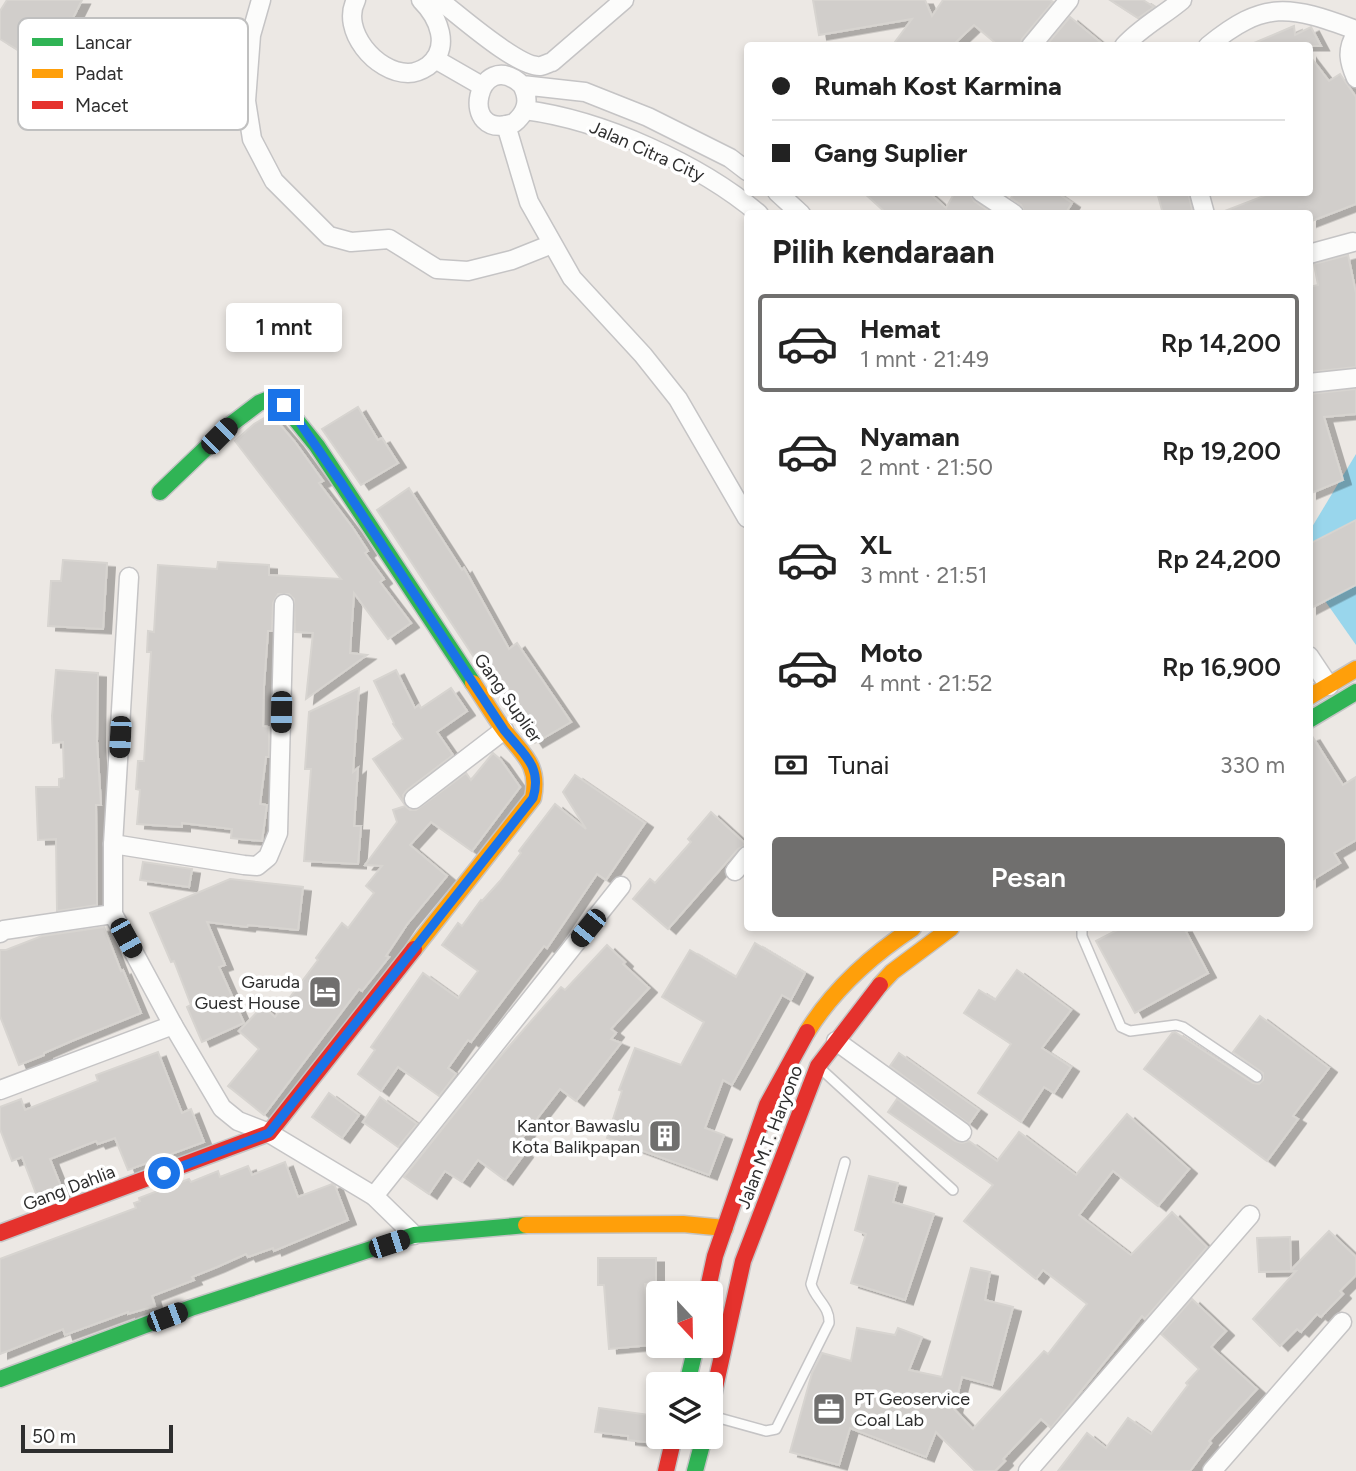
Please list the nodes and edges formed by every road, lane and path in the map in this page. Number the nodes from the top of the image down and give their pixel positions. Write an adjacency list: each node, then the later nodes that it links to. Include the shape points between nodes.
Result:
1 (261, 0): 13 (street, via 251,36)
2 (356, 0): 12 (street, via 351,12 354,32 377,60 407,74 426,68)
3 (421, 0): 12 (street, via 441,34)
4 (439, 0): 5 (street, via 510,54 542,66)
5 (624, 0)
6 (1069, 0): 9 (street)
7 (1182, 0): 10 (street)
8 (1356, 32): 11 (street, via 1308,12 1259,9 1238,19); 14 (street, via 1348,55)
9 (1034, 42)
10 (1128, 42)
11 (1212, 42)
12 (435, 59): 16 (street)
13 (248, 75)
14 (1356, 78)
15 (522, 85): 16 (street, Jalan Citra City, via 498,76); 17 (street); 20 (street, Jalan Citra City, via 585,92 648,117)
16 (482, 86): 19 (street, via 477,100 483,116)
17 (526, 110): 19 (street); 23 (street, Jalan Citra City, via 561,115 633,141 709,177)
18 (248, 114): 27 (street, via 252,139 274,181 329,236 351,242 389,239 437,269 468,271)
19 (506, 125): 27 (street, via 529,202)
20 (744, 169)
21 (781, 196): 24 (street)
22 (987, 196): 25 (street)
23 (754, 210)
24 (797, 210)
25 (1008, 210)
26 (1353, 242): 28 (street)
27 (552, 244): 32 (street, via 572,278 678,399)
28 (1313, 253)
29 (1356, 378): 30 (street)
30 (1313, 383)
31 (160, 492): 41 (street, Gang Suplier, via 255,405 269,399 284,405 342,484)
32 (744, 514)
33 (130, 578): 43 (street)
34 (284, 604): 43 (street, via 278,833 268,857 257,866 244,865)
35 (1313, 662): 37 (street)
36 (1356, 669): 37 (street)
37 (1329, 686): 39 (street)
38 (1356, 692): 40 (street)
39 (1313, 695)
40 (1313, 718)
41 (504, 730): 42 (street); 58 (street, Gang Suplier, via 537,777 533,798)
42 (414, 799)
43 (113, 844): 47 (street)
44 (744, 860): 45 (street)
45 (735, 871)
46 (621, 886): 61 (street)
47 (113, 914): 51 (street); 52 (street)
48 (908, 931): 63 (street, Jalan M.T. Haryono, via 887,945 821,1010 767,1105)
49 (947, 931): 53 (street, Jalan M.T. Haryono, via 892,972)
50 (1082, 931): 55 (lane, via 1121,1027 1130,1031 1183,1027)
51 (0, 933)
52 (173, 1025): 56 (street); 58 (street, via 222,1108 238,1121)
53 (836, 1041): 54 (street, Jalan M.T. Haryono); 57 (street)
54 (818, 1066): 60 (lane); 65 (street, Jalan M.T. Haryono)
55 (1256, 1077)
56 (0, 1090)
57 (962, 1132)
58 (269, 1133): 61 (street); 64 (street, Gang Dahlia)
59 (845, 1162): 71 (lane, via 811,1284 828,1310 829,1323 776,1429 766,1431)
60 (953, 1190)
61 (374, 1196): 66 (street)
62 (1250, 1215): 76 (street)
63 (725, 1228): 65 (street); 66 (street, via 530,1225); 67 (street, Jalan M.T. Haryono)
64 (0, 1233)
65 (753, 1235): 69 (street, Jalan M.T. Haryono)
66 (414, 1236): 70 (street, via 191,1308)
67 (710, 1281)
68 (1342, 1322): 77 (street)
69 (718, 1372)
70 (0, 1379)
71 (723, 1419)
72 (671, 1449): 74 (street)
73 (701, 1449): 75 (street)
74 (666, 1471)
75 (695, 1471)
76 (1027, 1471)
77 (1212, 1471)

